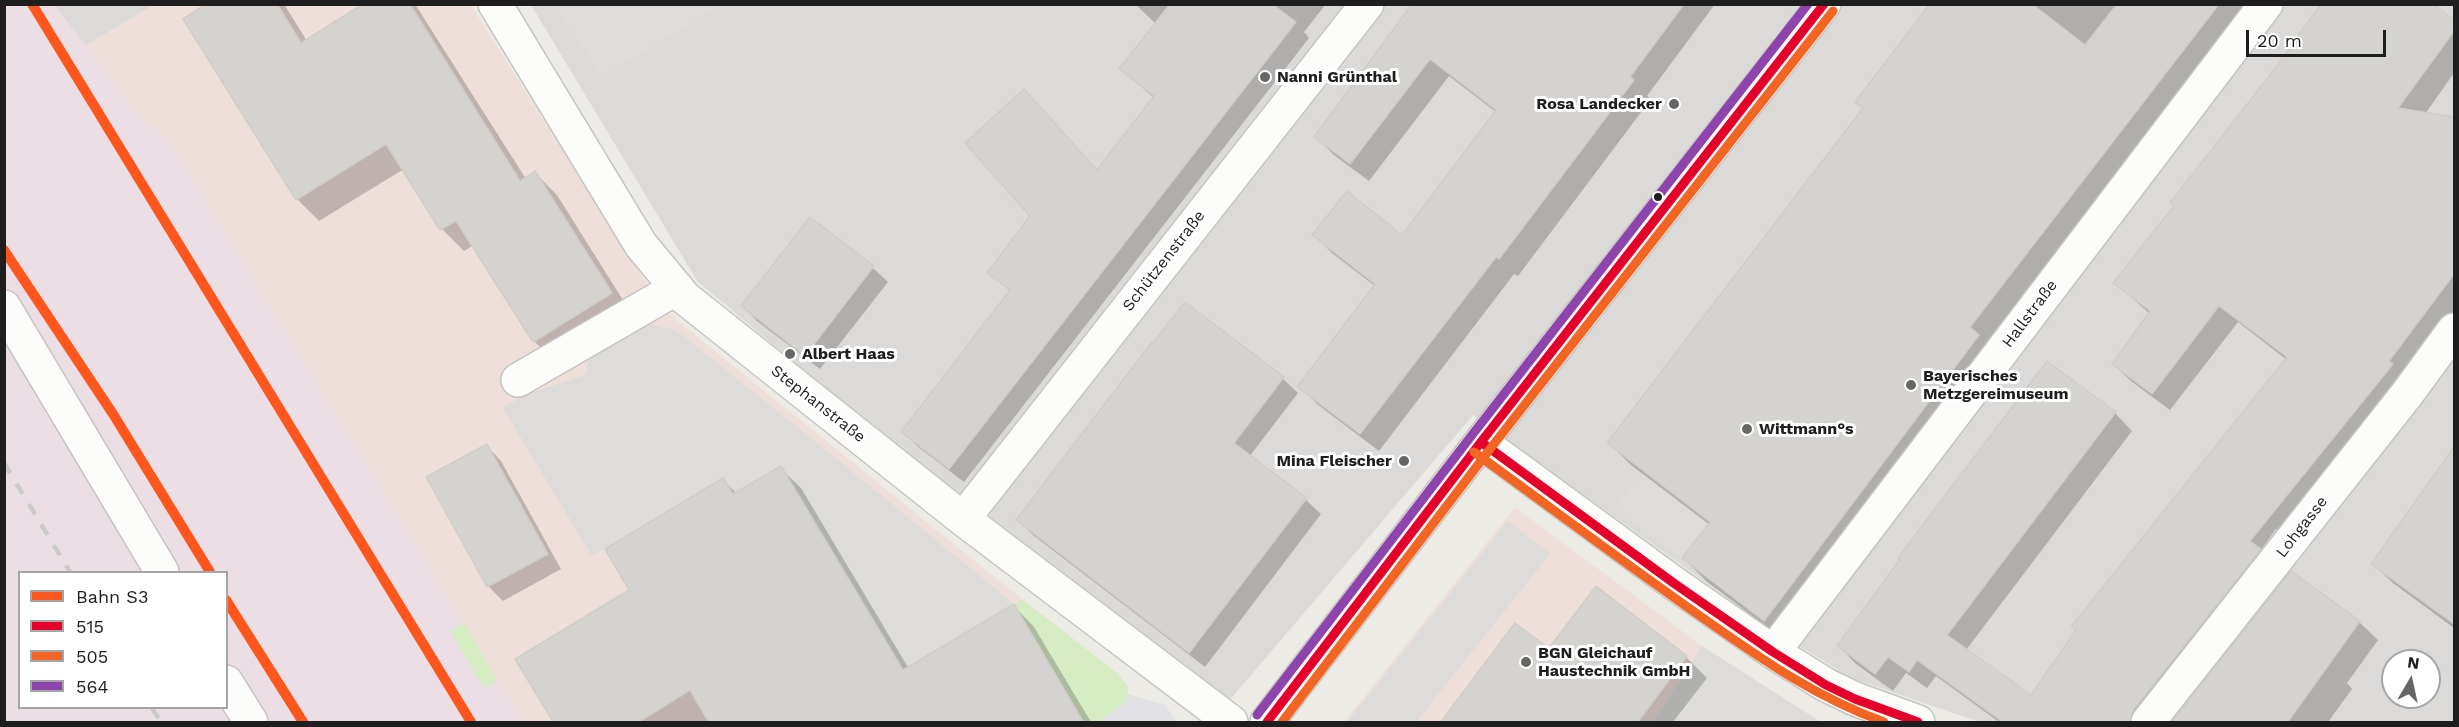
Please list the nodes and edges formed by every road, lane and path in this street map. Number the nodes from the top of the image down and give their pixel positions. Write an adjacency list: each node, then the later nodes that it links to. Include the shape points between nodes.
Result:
1 (495, 4): 5 (street, Stephanstraße, via 640,245)
2 (1367, 4): 10 (street, Schützenstraße)
3 (1824, 4): 9 (street)
4 (2266, 4): 12 (street, Hallstraße)
5 (677, 288): 8 (street); 10 (street, Stephanstraße)
6 (4, 307): 11 (street)
7 (2450, 344): 18 (street, Lohgasse)
8 (518, 380)
9 (1481, 442): 12 (street); 16 (street)
10 (963, 519): 15 (street, Stephanstraße)
11 (161, 571)
12 (1773, 652): 17 (street, via 1845,695)
13 (228, 685): 14 (street)
14 (251, 723)
15 (1231, 723)
16 (1267, 723)
17 (1918, 723)
18 (2148, 723)

